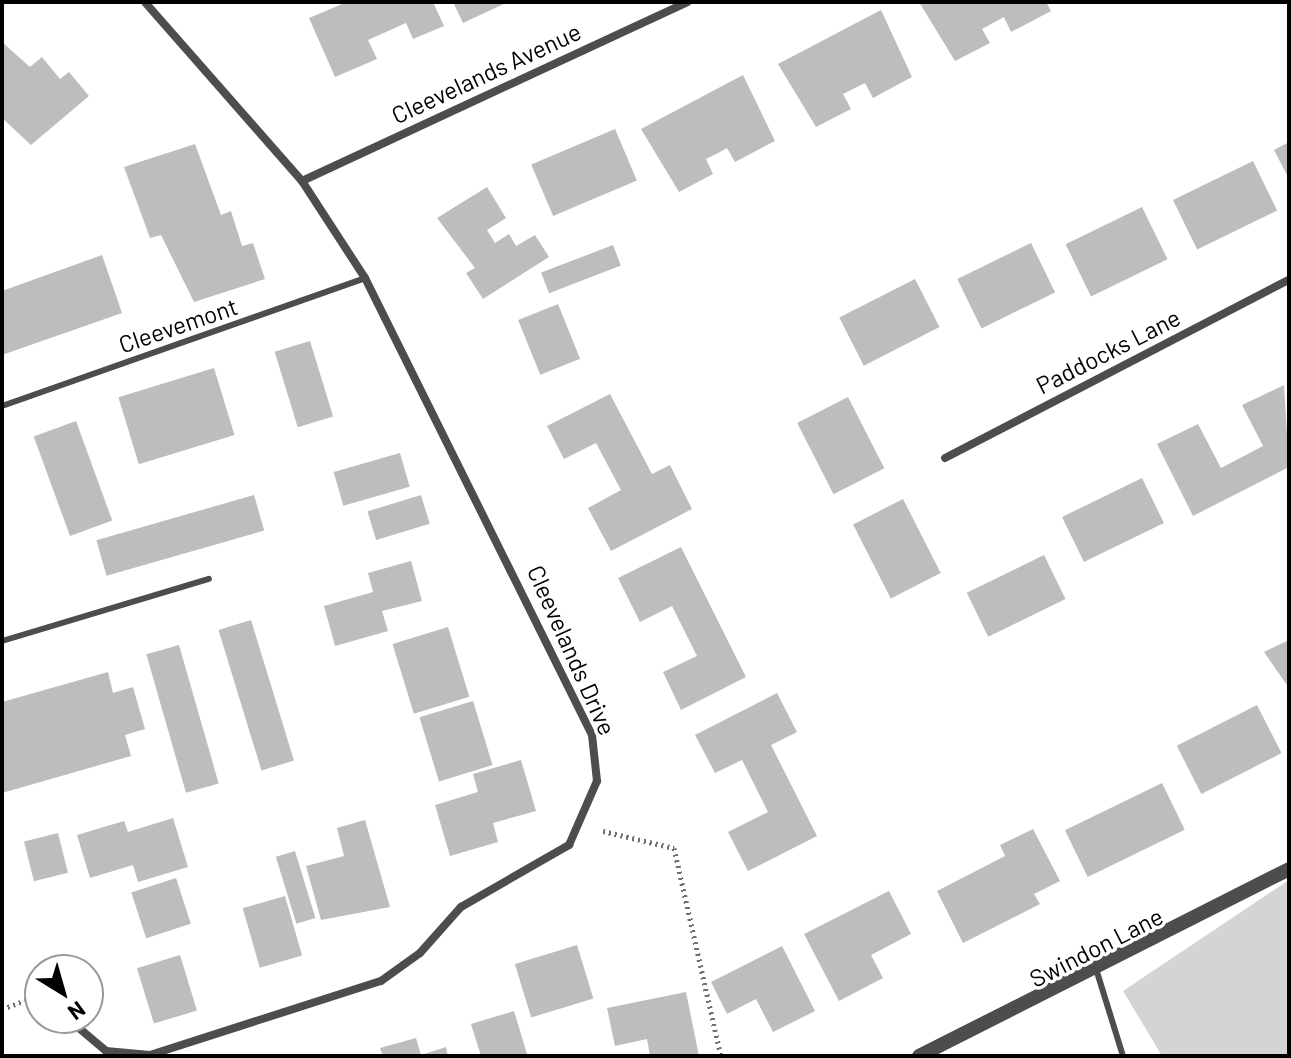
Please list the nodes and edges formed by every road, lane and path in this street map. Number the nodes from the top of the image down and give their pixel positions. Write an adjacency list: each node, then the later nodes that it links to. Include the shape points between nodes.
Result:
1 (145, 2): 3 (street, Cleevelands Drive)
2 (687, 2): 3 (street, Cleevelands Avenue)
3 (302, 181): 4 (street, Cleevelands Drive)
4 (365, 278): 6 (lane, Cleevemont); 10 (street, Cleevelands Drive, via 592,735 597,781)
5 (1289, 280): 7 (street, Paddocks Lane)
6 (2, 406)
7 (945, 458)
8 (209, 579): 9 (lane)
9 (2, 641)
10 (583, 826): 15 (street, Cleevelands Drive, via 552,860 461,907 402,969 358,992 150,1055 106,1051); 16 (path, via 674,848)
11 (1289, 869): 12 (street, Swindon Lane)
12 (1097, 972): 17 (street, Swindon Lane); 18 (lane)
13 (24, 1001): 14 (path)
14 (2, 1009)
15 (86, 1034)
16 (721, 1056)
17 (919, 1056)
18 (1123, 1056)

